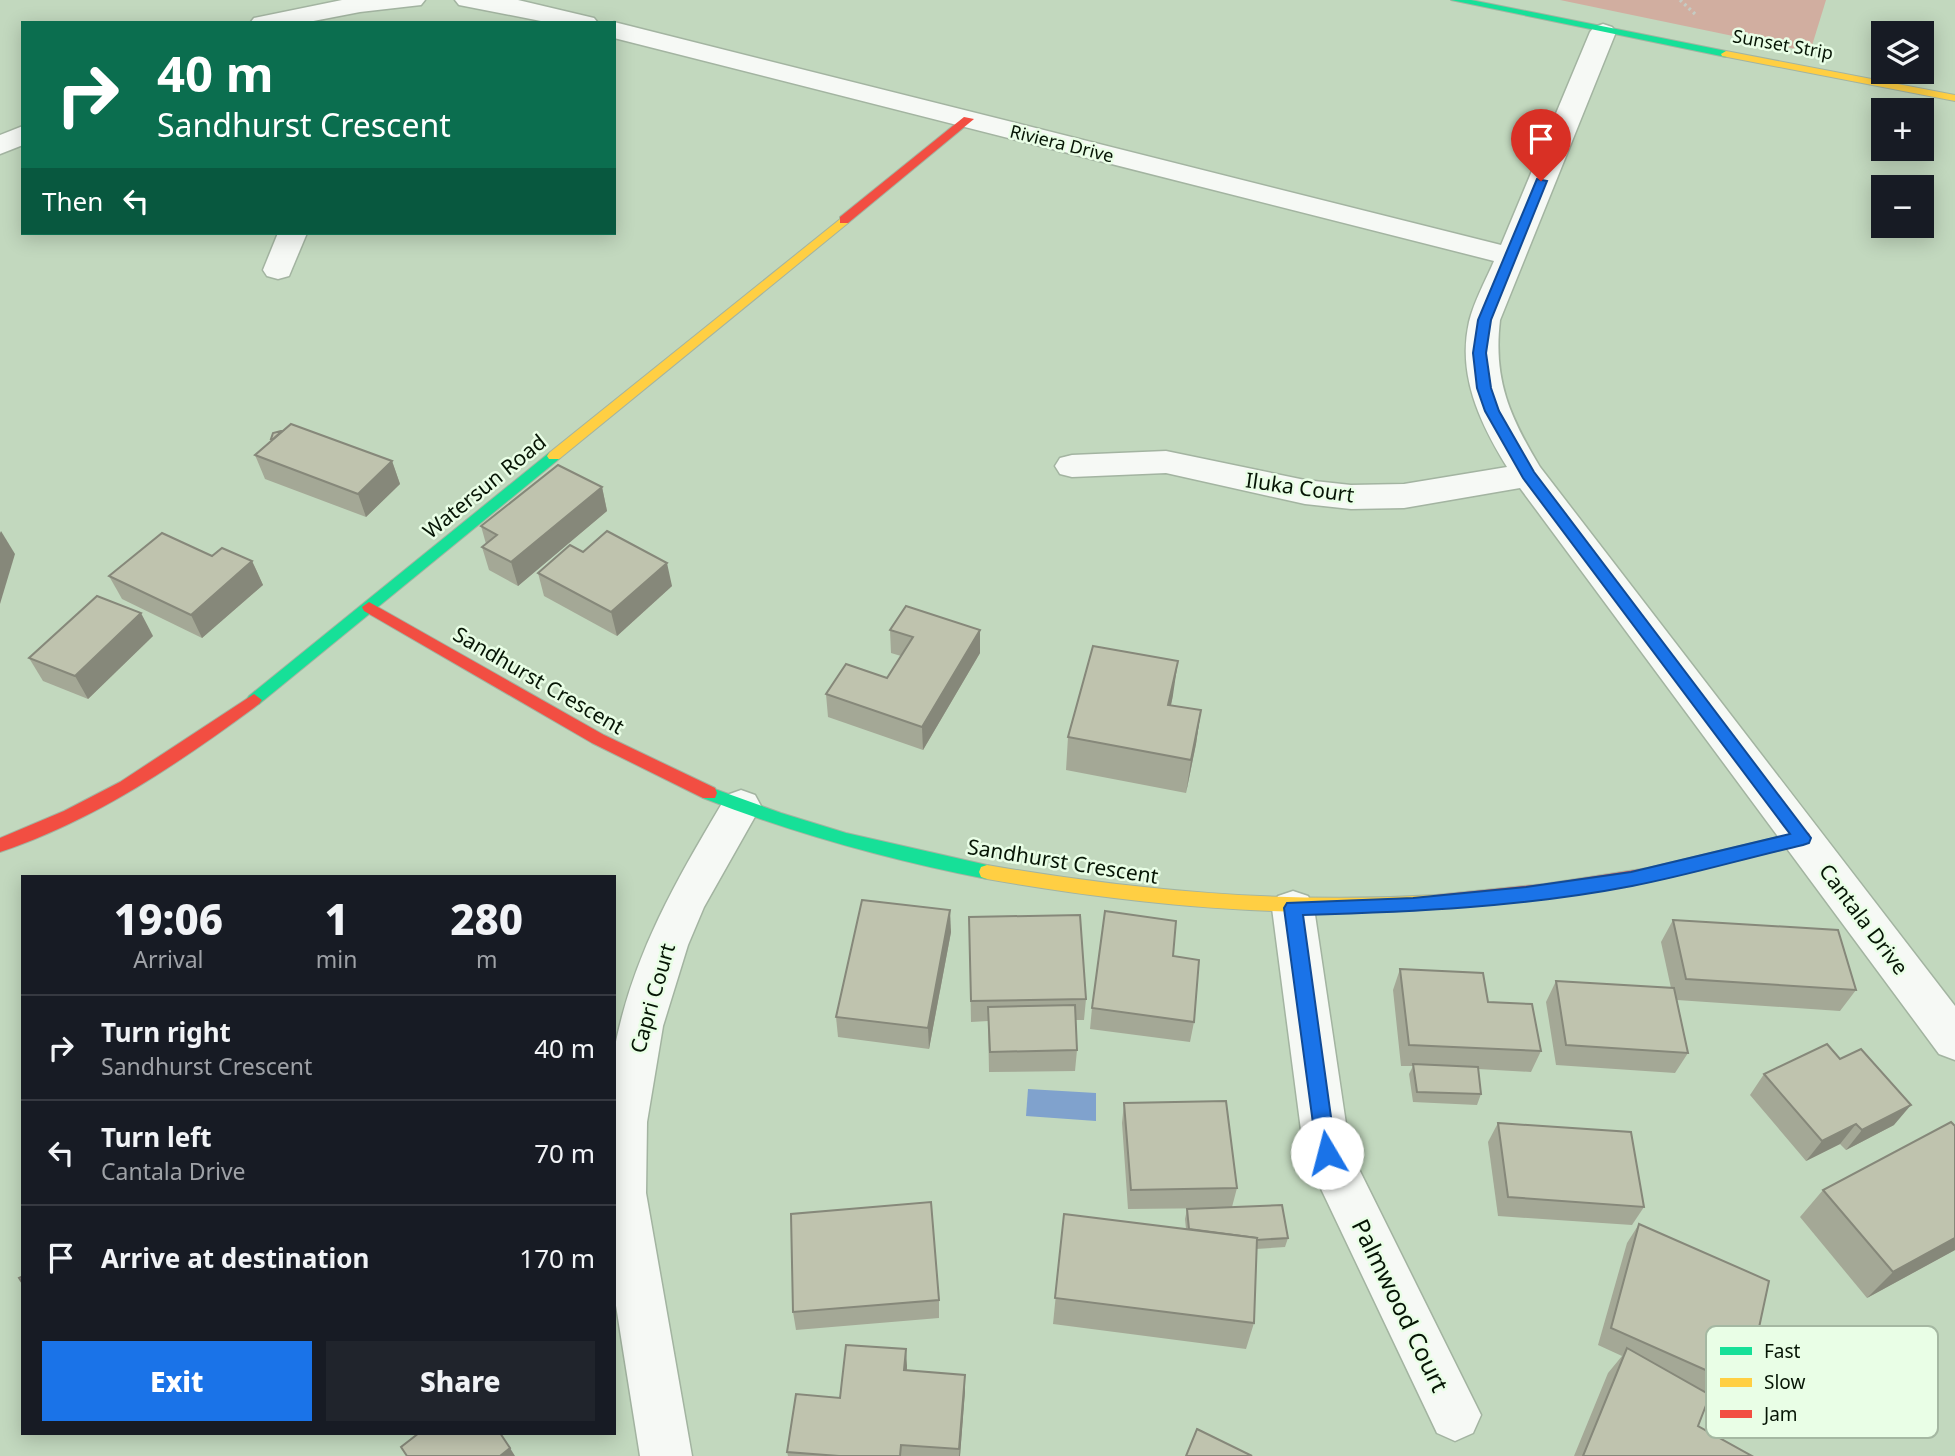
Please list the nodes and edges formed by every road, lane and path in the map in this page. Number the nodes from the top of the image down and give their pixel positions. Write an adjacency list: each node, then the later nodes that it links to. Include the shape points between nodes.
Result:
1 (412, 0): 4 (street, via 346,6)
2 (468, 0): 5 (street)
3 (1456, 0): 7 (street, Sunset Strip)
4 (274, 21)
5 (576, 21)
6 (616, 31): 10 (street, Riviera Drive)
7 (1603, 32): 8 (street, Sunset Strip); 9 (street, Sunset Strip); 14 (street, Cantala Drive)
8 (1742, 74)
9 (1955, 98)
10 (968, 119): 14 (street, Riviera Drive); 18 (street, Watersun Road)
11 (21, 135): 12 (street)
12 (0, 146)
13 (291, 235): 15 (street)
14 (1511, 256): 17 (street, Cantala Drive, via 1485,320 1480,353 1492,411)
15 (278, 270)
16 (1072, 466): 17 (street, Iluka Court, via 1166,462 1305,492 1351,497 1404,496)
17 (1528, 475): 20 (street, Cantala Drive)
18 (369, 607): 19 (street, Sandhurst Crescent, via 596,738); 21 (street, Watersun Road, via 195,744 79,812)
19 (741, 806): 22 (street, Sandhurst Crescent, via 907,857 1007,876 1107,893); 24 (street, Capri Court, via 685,902 653,985 631,1075)
20 (1803, 838): 22 (street, Sandhurst Crescent, via 1631,879 1526,894 1413,905); 23 (street, Cantala Drive)
21 (0, 845)
22 (1293, 908): 25 (street, Palmwood Court, via 1327,1153)
23 (1955, 1040)
24 (618, 1193): 26 (street, Capri Court)
25 (1455, 1415)
26 (666, 1456)

